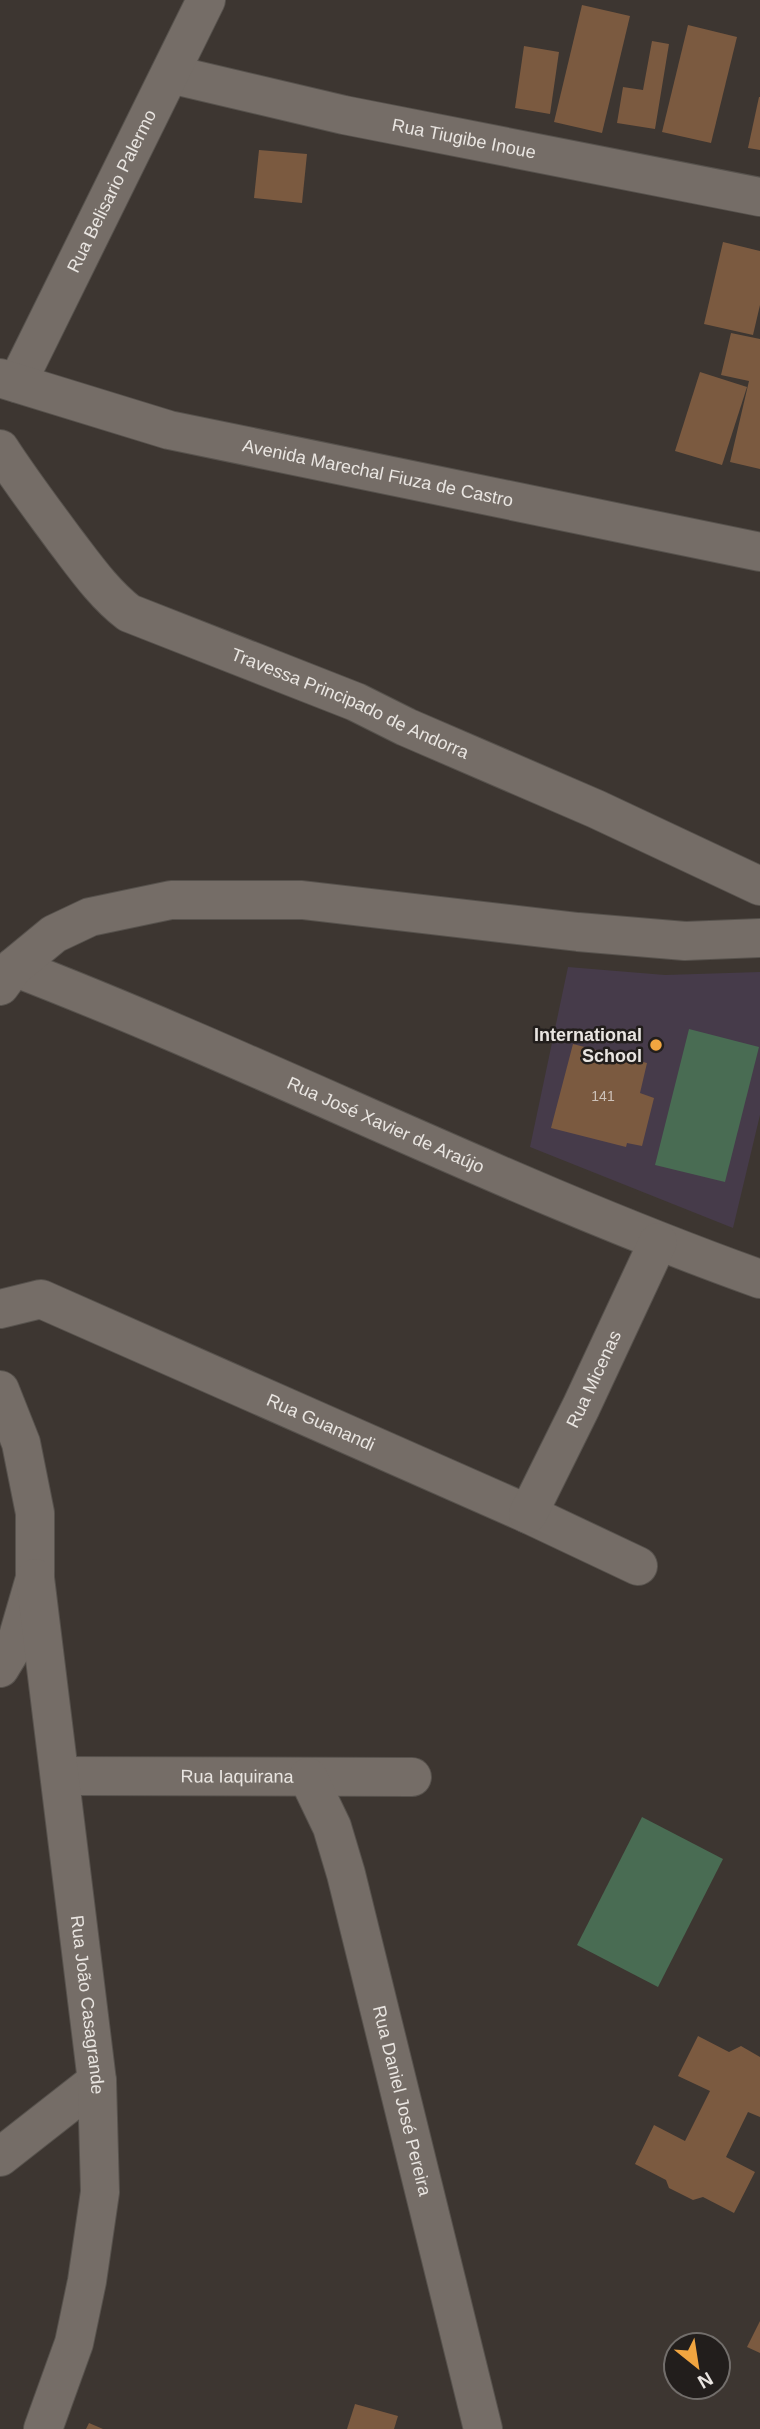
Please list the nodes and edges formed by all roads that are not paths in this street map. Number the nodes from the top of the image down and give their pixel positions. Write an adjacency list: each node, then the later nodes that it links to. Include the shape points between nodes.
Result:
1 (206, 0): 2 (street, Rua Belisario Palermo)
2 (170, 74): 3 (street, Rua Tiugibe Inoue, via 344,115); 4 (street, Rua Belisario Palermo)
3 (760, 197)
4 (8, 381): 6 (street, Avenida Marechal Fiuza de Castro, via 169,430)
5 (0, 449): 7 (street, Travessa Principado de Andorra, via 111,599 129,613 356,702)
6 (760, 552)
7 (760, 886)
8 (760, 938): 9 (street, via 685,940 578,932 302,900 171,900 90,917 54,933)
9 (7, 976): 10 (street, Rua José Xavier de Araújo, via 117,1007)
10 (657, 1242): 11 (street, Rua José Xavier de Araújo); 14 (street, Rua Micenas)
11 (760, 1279)
12 (0, 1309): 14 (street, Rua Guanandi, via 41,1299)
13 (0, 1390): 16 (street, via 20,1443 35,1513)
14 (528, 1514): 15 (street, Rua Guanandi)
15 (638, 1566)
16 (35, 1578): 17 (street, via 17,1640); 18 (street, Rua João Casagrande)
17 (0, 1668)
18 (60, 1776): 19 (street, Rua Iaquirana); 21 (street, Rua João Casagrande)
19 (308, 1777): 20 (street, Rua Iaquirana); 24 (street, Rua Daniel José Pereira, via 332,1827 346,1874)
20 (412, 1777)
21 (97, 2081): 22 (street); 23 (street, Rua João Casagrande, via 100,2192 87,2281 74,2343)
22 (0, 2157)
23 (43, 2429)
24 (483, 2429)

